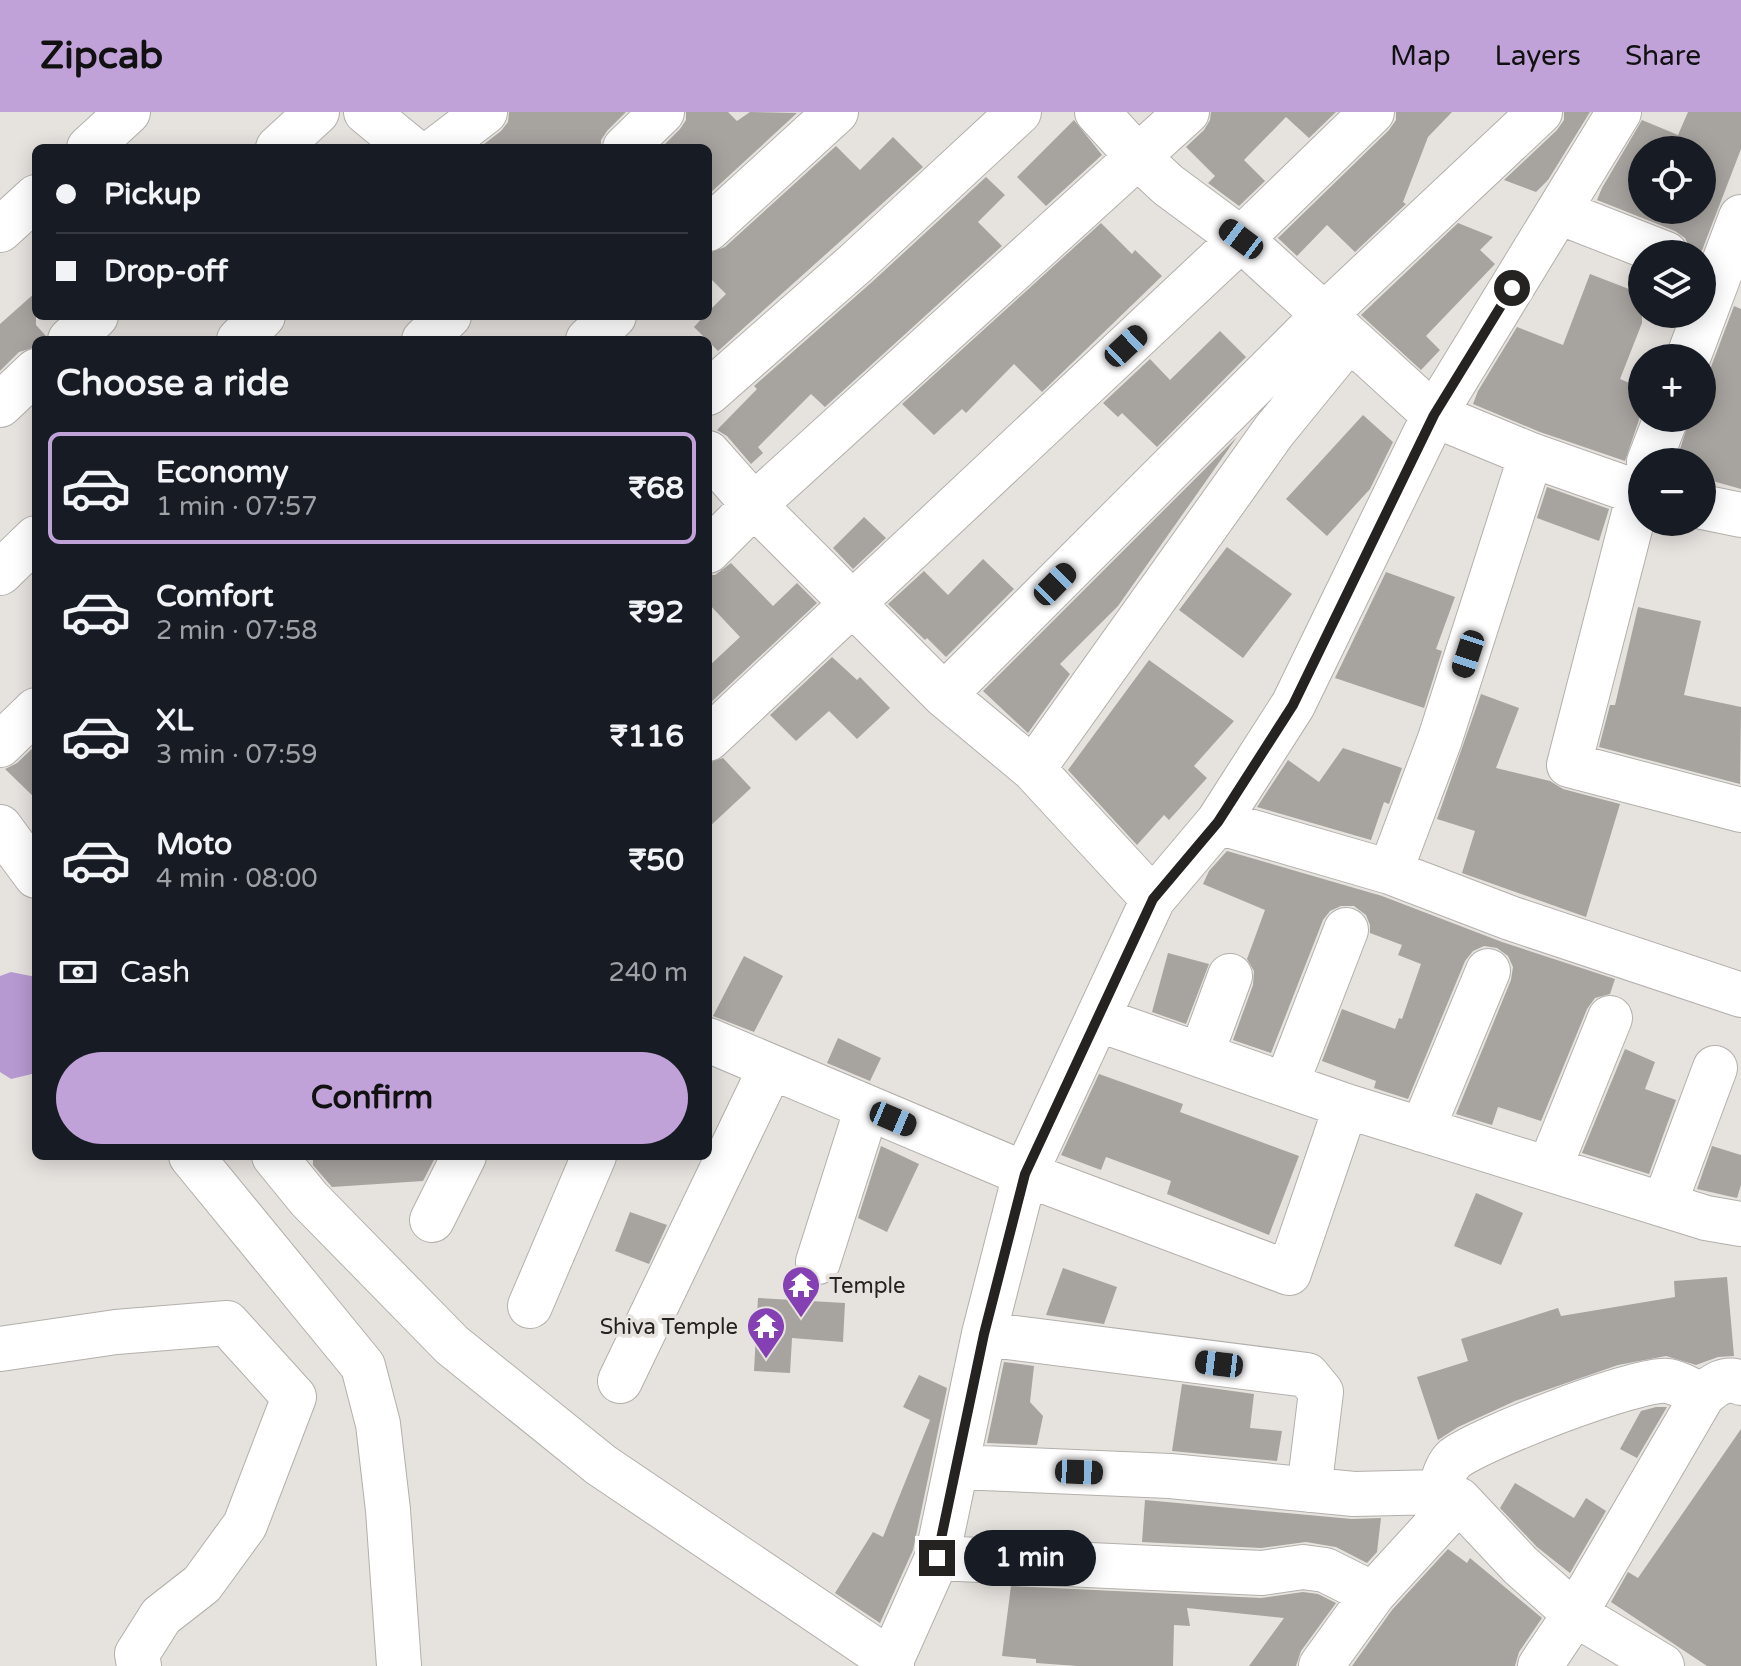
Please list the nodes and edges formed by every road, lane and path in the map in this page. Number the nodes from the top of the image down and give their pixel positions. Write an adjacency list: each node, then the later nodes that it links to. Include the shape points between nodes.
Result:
1 (128, 112): 13 (street)
2 (317, 112): 14 (street)
3 (366, 112): 15 (street)
4 (485, 112): 16 (street)
5 (662, 112): 17 (street)
6 (836, 112): 21 (street)
7 (1019, 112): 34 (street)
8 (1097, 112): 18 (street)
9 (1187, 112): 18 (street)
10 (1372, 112): 22 (street)
11 (1540, 112): 28 (street)
12 (1619, 112): 19 (street)
13 (93, 144)
14 (282, 144)
15 (405, 144)
16 (443, 144)
17 (629, 144)
18 (1138, 157): 22 (street); 40 (street)
19 (1559, 212): 23 (street); 36 (street)
20 (1741, 217): 24 (street)
21 (712, 225)
22 (1241, 239): 28 (street); 47 (street)
23 (1630, 240)
24 (1721, 275): 32 (street)
25 (92, 320): 29 (street)
26 (259, 320): 30 (street)
27 (445, 320): 31 (street)
28 (1336, 328): 36 (street); 48 (street); 52 (street, via 1274,431)
29 (74, 336)
30 (243, 336)
31 (428, 336)
32 (1694, 344)
33 (32, 375): 35 (street)
34 (712, 389)
35 (0, 405)
36 (1434, 415): 37 (street); 54 (street, via 1293,705)
37 (1531, 455): 39 (street); 57 (street, via 1440,739)
38 (712, 458): 40 (street)
39 (1628, 479)
40 (754, 505): 45 (street); 47 (street)
41 (1716, 510): 42 (street)
42 (1741, 515)
43 (1629, 536): 53 (street, via 1569,765)
44 (32, 542): 46 (street)
45 (712, 547)
46 (0, 573)
47 (852, 604): 48 (street); 50 (street)
48 (944, 695): 52 (street)
49 (32, 714): 51 (street)
50 (712, 735)
51 (0, 745)
52 (1033, 769): 58 (street)
53 (1741, 810)
54 (1218, 822): 57 (street); 58 (street)
55 (0, 827): 56 (street)
56 (32, 864)
57 (1390, 872): 62 (street)
58 (1153, 899): 64 (street)
59 (1346, 930): 69 (street)
60 (1488, 971): 72 (street)
61 (1230, 976): 66 (street)
62 (1741, 995)
63 (1610, 1018): 77 (street)
64 (1097, 1019): 66 (street); 78 (street)
65 (712, 1042): 67 (street)
66 (1201, 1055): 69 (street)
67 (771, 1067): 71 (street); 86 (street)
68 (1715, 1068): 79 (street)
69 (1286, 1085): 70 (street)
70 (1346, 1106): 72 (street); 78 (street, via 1289,1273)
71 (867, 1108): 78 (street); 82 (street)
72 (1422, 1130): 77 (street)
73 (194, 1160): 96 (street, via 363,1366 378,1424)
74 (277, 1160): 94 (street, via 452,1345 601,1465)
75 (462, 1160): 80 (street)
76 (592, 1160): 83 (street)
77 (1549, 1169): 79 (street)
78 (1025, 1174): 84 (street)
79 (1664, 1205): 81 (street)
80 (432, 1220)
81 (1741, 1224)
82 (818, 1262)
83 (530, 1306)
84 (984, 1334): 88 (street); 89 (street, via 1307,1375 1321,1392)
85 (0, 1349): 95 (street, via 227,1323 294,1397 245,1525 202,1584 161,1616 137,1654)
86 (620, 1381)
87 (1722, 1389): 90 (street, via 1668,1381 1635,1384 1541,1418 1453,1460 1442,1480); 93 (street)
88 (958, 1467): 89 (street, via 1170,1476); 91 (street)
89 (1309, 1490): 90 (street)
90 (1450, 1496): 92 (street); 93 (street)
91 (937, 1558): 92 (street, via 1262,1573 1303,1567 1325,1570); 94 (street)
92 (1373, 1594): 97 (street)
93 (1575, 1614): 98 (street); 99 (street)
94 (892, 1663)
95 (139, 1666)
96 (399, 1666)
97 (1321, 1666)
98 (1540, 1666)
99 (1662, 1666)

